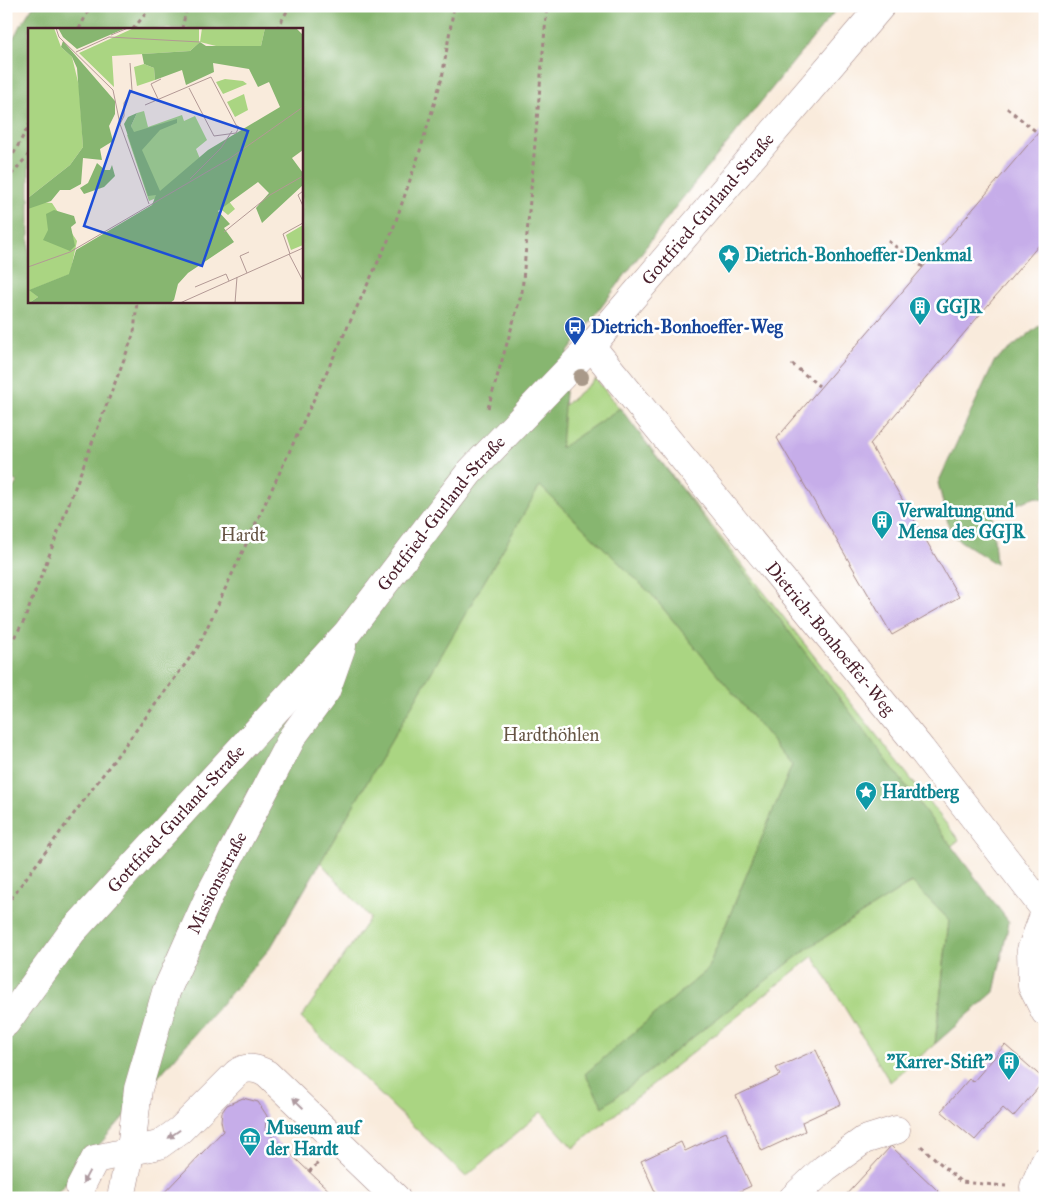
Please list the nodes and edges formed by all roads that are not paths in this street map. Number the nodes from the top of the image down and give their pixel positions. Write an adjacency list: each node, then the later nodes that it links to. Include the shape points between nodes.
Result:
1 (882, 6): 2 (street, Gottfried-Gurland-Straße)
2 (591, 346): 3 (street, Gottfried-Gurland-Straße, via 469,474); 4 (street, Dietrich-Bonhoeffer-Weg, via 921,749)
3 (347, 633): 6 (street, Gottfried-Gurland-Straße, via 72,932); 8 (street, Missionsstraße, via 326,691 293,736 209,896 166,992 138,1089)
4 (1045, 911): 5 (street, Dietrich-Bonhoeffer-Weg, via 1031,950 1032,986)
5 (1045, 1012)
6 (6, 1023)
7 (896, 1130): 14 (street, via 864,1140 825,1168)
8 (131, 1149): 11 (street, one-way to 11, via 95,1159 80,1188); 12 (street, Missionsstraße); 13 (street, one-way to 8, via 260,1069 242,1070 180,1130 159,1145)
9 (1045, 1161): 10 (street)
10 (1034, 1192)
11 (82, 1198)
12 (121, 1198)
13 (396, 1198)
14 (793, 1198)

